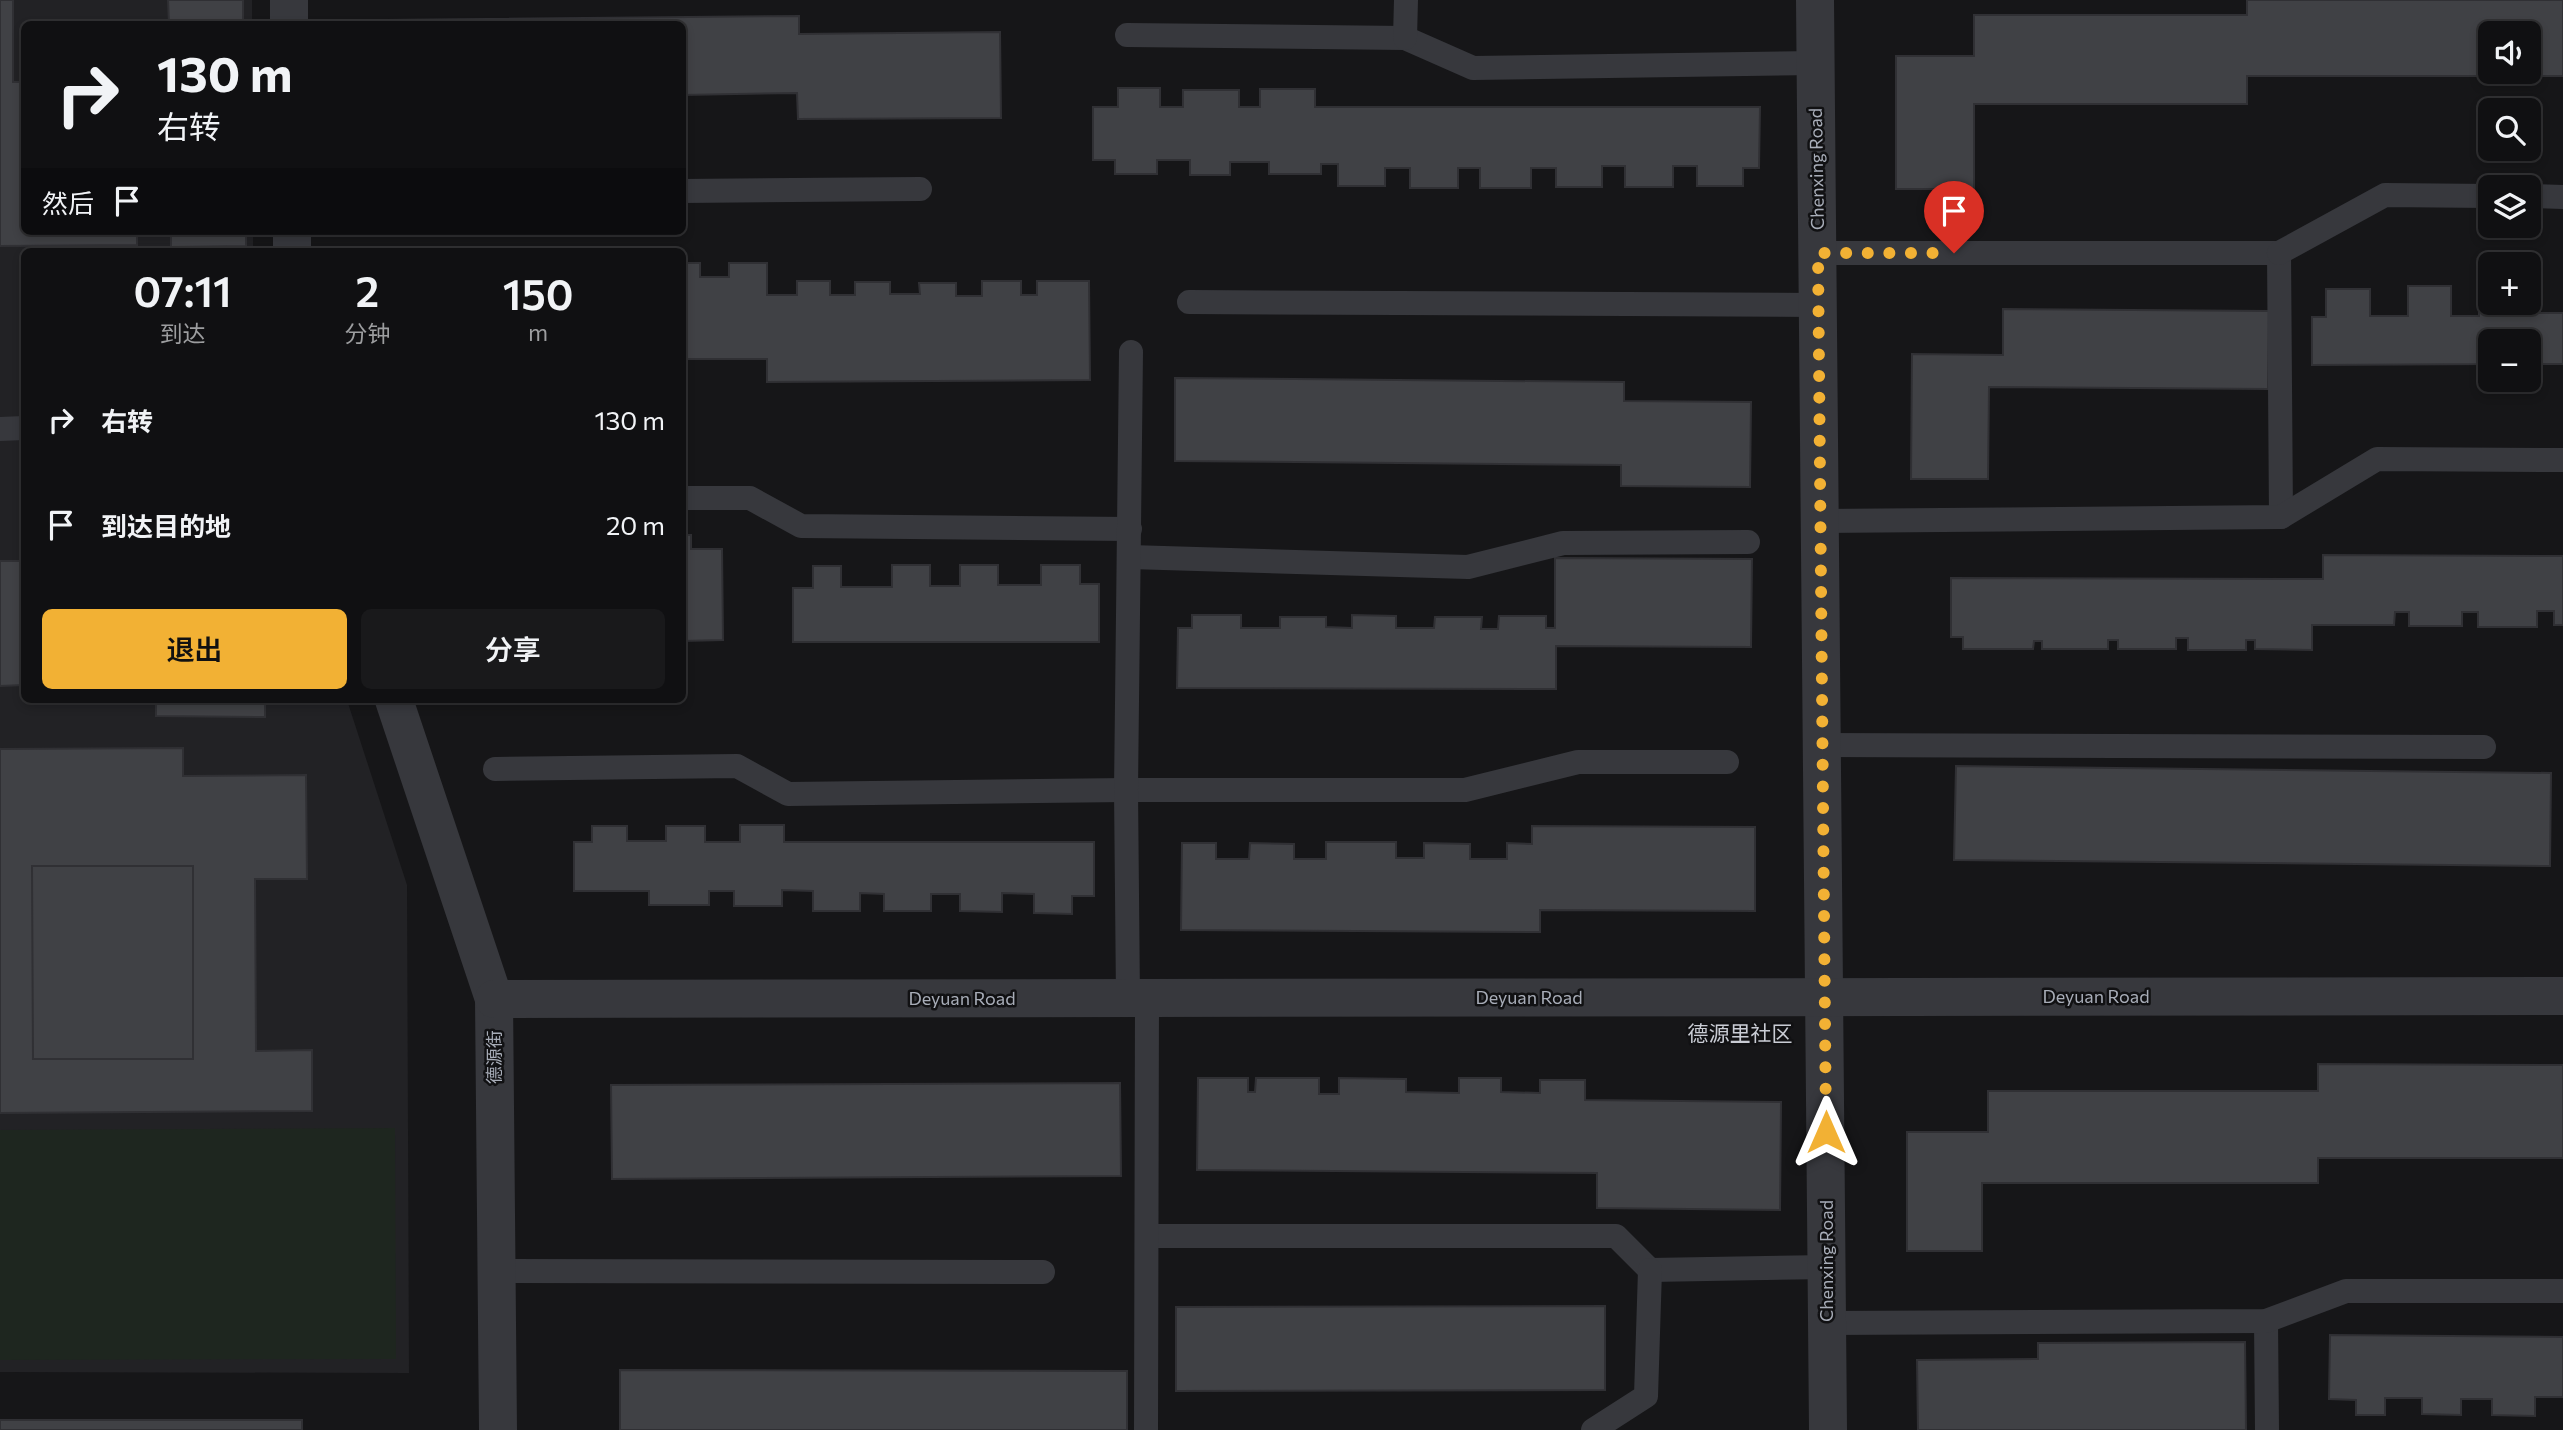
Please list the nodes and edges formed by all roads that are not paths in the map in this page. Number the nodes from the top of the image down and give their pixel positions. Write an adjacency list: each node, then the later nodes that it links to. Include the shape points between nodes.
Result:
1 (289, 0): 4 (street)
2 (1406, 0): 6 (lane)
3 (1815, 0): 7 (street, Chenxing Road)
4 (289, 21)
5 (1127, 35): 6 (lane)
6 (1405, 38): 7 (lane, via 1473,68)
7 (1816, 63): 13 (street, Chenxing Road)
8 (920, 189): 9 (lane)
9 (686, 191)
10 (2478, 196): 14 (lane, via 2385,195)
11 (2541, 196): 12 (lane)
12 (2563, 197)
13 (1818, 253): 14 (lane); 16 (street, Chenxing Road)
14 (2279, 253): 22 (lane)
15 (1189, 302): 16 (lane)
16 (1818, 305): 23 (street, Chenxing Road)
17 (1131, 352): 24 (lane)
18 (21, 428): 19 (lane)
19 (0, 429)
20 (2563, 460): 22 (lane, via 2377,459)
21 (686, 498): 24 (lane, via 750,498 801,526)
22 (2281, 517): 23 (lane)
23 (1820, 522): 28 (street, Chenxing Road)
24 (1130, 528): 26 (lane)
25 (1748, 542): 26 (lane, via 1563,543 1468,568)
26 (1130, 556): 32 (lane)
27 (395, 703): 35 (street, 德源街)
28 (1822, 745): 29 (lane); 34 (street, Chenxing Road)
29 (2484, 747)
30 (1727, 762): 32 (lane, via 1578,762 1465,790)
31 (495, 769): 32 (lane, via 737,766 788,794)
32 (1126, 790): 36 (lane)
33 (2563, 996): 34 (street, Deyuan Road)
34 (1825, 997): 36 (street, Deyuan Road); 38 (street, Chenxing Road)
35 (494, 999): 36 (street, Deyuan Road); 40 (street, 德源街)
36 (1137, 999): 37 (lane)
37 (1147, 1236): 39 (lane, via 1616,1236); 46 (lane)
38 (1827, 1267): 39 (lane); 44 (street, Chenxing Road)
39 (1650, 1270): 47 (lane, via 1646,1396)
40 (496, 1271): 41 (lane); 45 (street, 德源街)
41 (1043, 1272)
42 (2563, 1291): 43 (lane, via 2346,1291)
43 (2266, 1321): 44 (lane); 49 (lane)
44 (1827, 1323): 48 (street, Chenxing Road)
45 (498, 1430)
46 (1146, 1430)
47 (1593, 1430)
48 (1828, 1430)
49 (2267, 1430)

